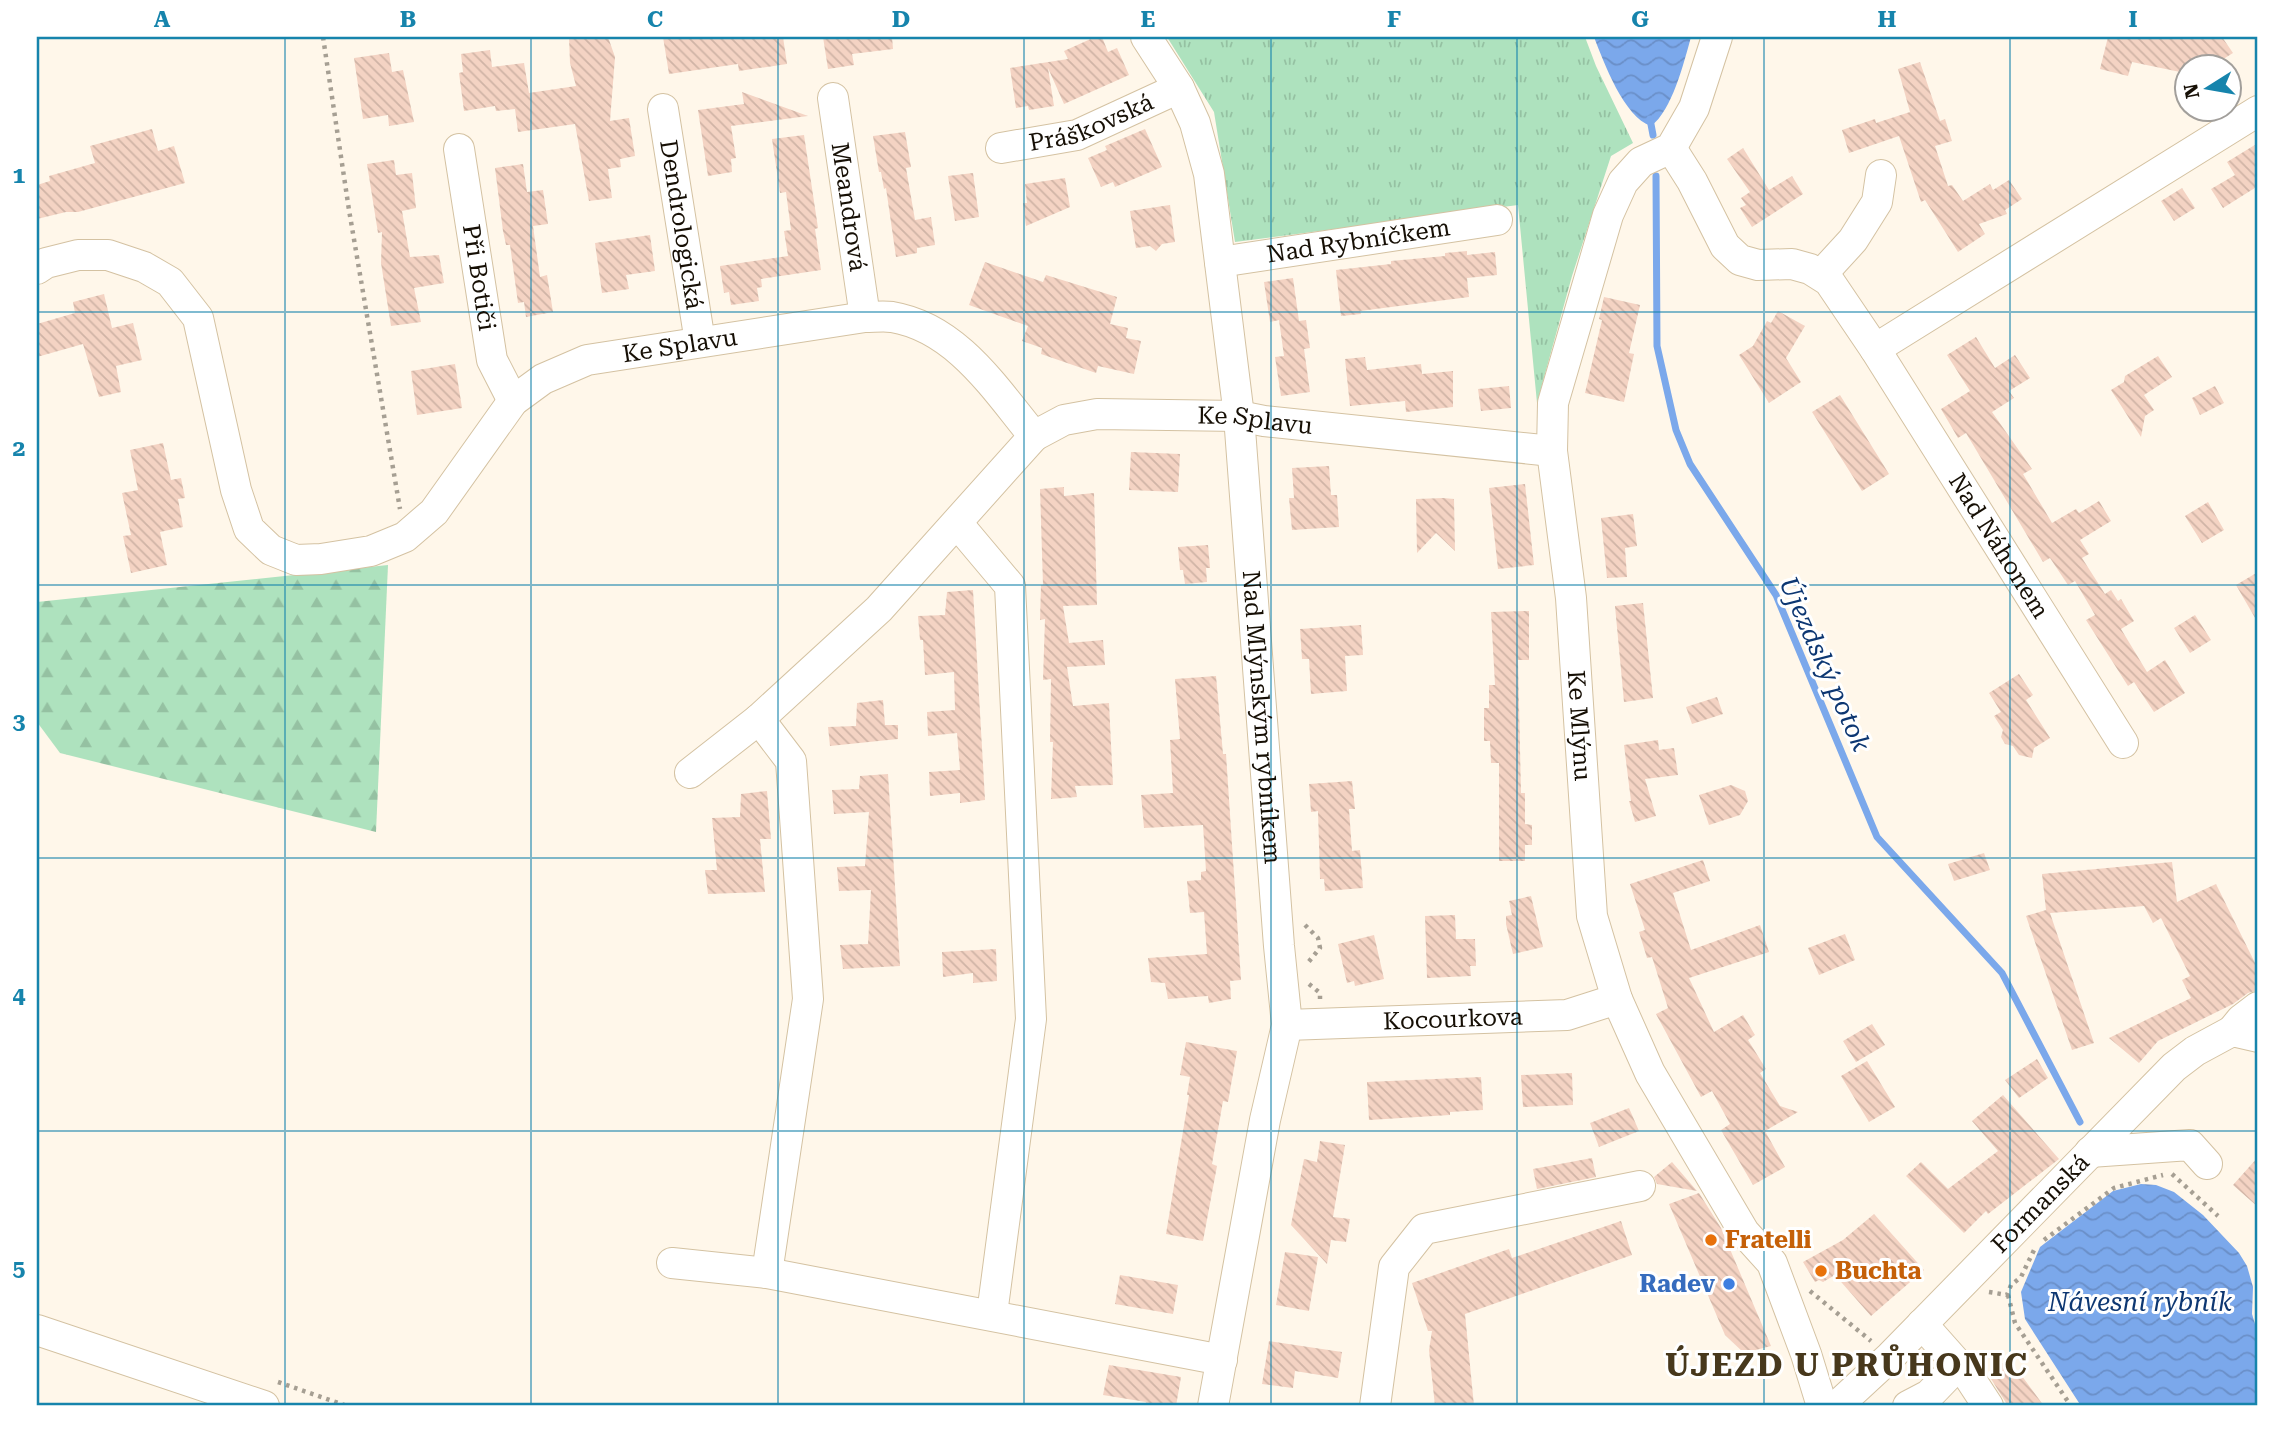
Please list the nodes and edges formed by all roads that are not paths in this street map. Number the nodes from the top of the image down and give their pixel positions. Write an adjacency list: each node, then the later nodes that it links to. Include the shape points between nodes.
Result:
1 (1146, 37): 3 (street, Nad Mlýnským rybníkem)
2 (1717, 37): 8 (street, via 1694,108)
3 (1179, 88): 7 (street, Práškovská, via 1077,135); 12 (street, Nad Mlýnským rybníkem, via 1195,123 1209,174)
4 (833, 99): 15 (street, Meandrová)
5 (663, 109): 16 (street, Dendrologická)
6 (2258, 111): 17 (street)
7 (1001, 148)
8 (1671, 148): 14 (street, via 1725,246 1740,260 1758,265 1792,264); 21 (street, Ke Mlýnu, via 1641,162 1623,182 1608,215 1553,403)
9 (459, 149): 18 (street, Při Botiči, via 492,360)
10 (1881, 175): 14 (street, via 1877,202 1853,240)
11 (1497, 220): 12 (street, Nad Rybníčkem)
12 (1220, 262): 19 (street, Nad Mlýnským rybníkem)
13 (37, 270): 18 (street, Ke Splavu, via 78,255 108,255 170,282 198,318 236,490 250,529 271,550 296,560 371,551 405,537 434,513)
14 (1821, 275): 17 (street, Nad Náhonem)
15 (865, 317): 16 (street, Ke Splavu); 20 (street, Ke Splavu, via 892,317 932,331 964,352)
16 (700, 342): 18 (street, Ke Splavu, via 587,360 543,379)
17 (1875, 349): 24 (street, Nad Náhonem)
18 (513, 401)
19 (1239, 416): 20 (street, Ke Splavu, via 1097,414 1065,420); 21 (street, Ke Splavu); 28 (street, Nad Mlýnským rybníkem)
20 (1034, 436): 22 (street)
21 (1552, 452): 26 (street, Ke Mlýnu, via 1571,598 1592,916)
22 (957, 523): 23 (street, via 879,609); 35 (street, via 1010,586 1031,1019)
23 (759, 719): 25 (street); 34 (street, via 792,761 808,999)
24 (2123, 743)
25 (690, 773)
26 (1617, 999): 28 (street, Kocourkova, via 1567,1015); 43 (street, Ke Mlýnu, via 1650,1073 1744,1232 1772,1264)
27 (2258, 1007): 29 (street, Formanská, via 2241,1020)
28 (1287, 1025): 38 (street, Nad Mlýnským rybníkem, via 1265,1120)
29 (2245, 1034): 30 (street, Formanská, via 2195,1051)
30 (2090, 1152): 31 (street, via 2190,1145); 36 (street, Formanská)
31 (2207, 1164)
32 (1640, 1186): 42 (street, via 1424,1229 1394,1267)
33 (673, 1263): 34 (street)
34 (766, 1273): 35 (street)
35 (992, 1314): 38 (street)
36 (1922, 1324): 39 (street); 44 (street, Formanská)
37 (37, 1330): 40 (street)
38 (1222, 1360): 41 (street, Nad Mlýnským rybníkem)
39 (1958, 1365): 45 (street, via 1929,1395); 46 (street)
40 (264, 1406)
41 (1213, 1406)
42 (1375, 1406)
43 (1822, 1406)
44 (1837, 1406)
45 (1908, 1406)
46 (1988, 1406)

